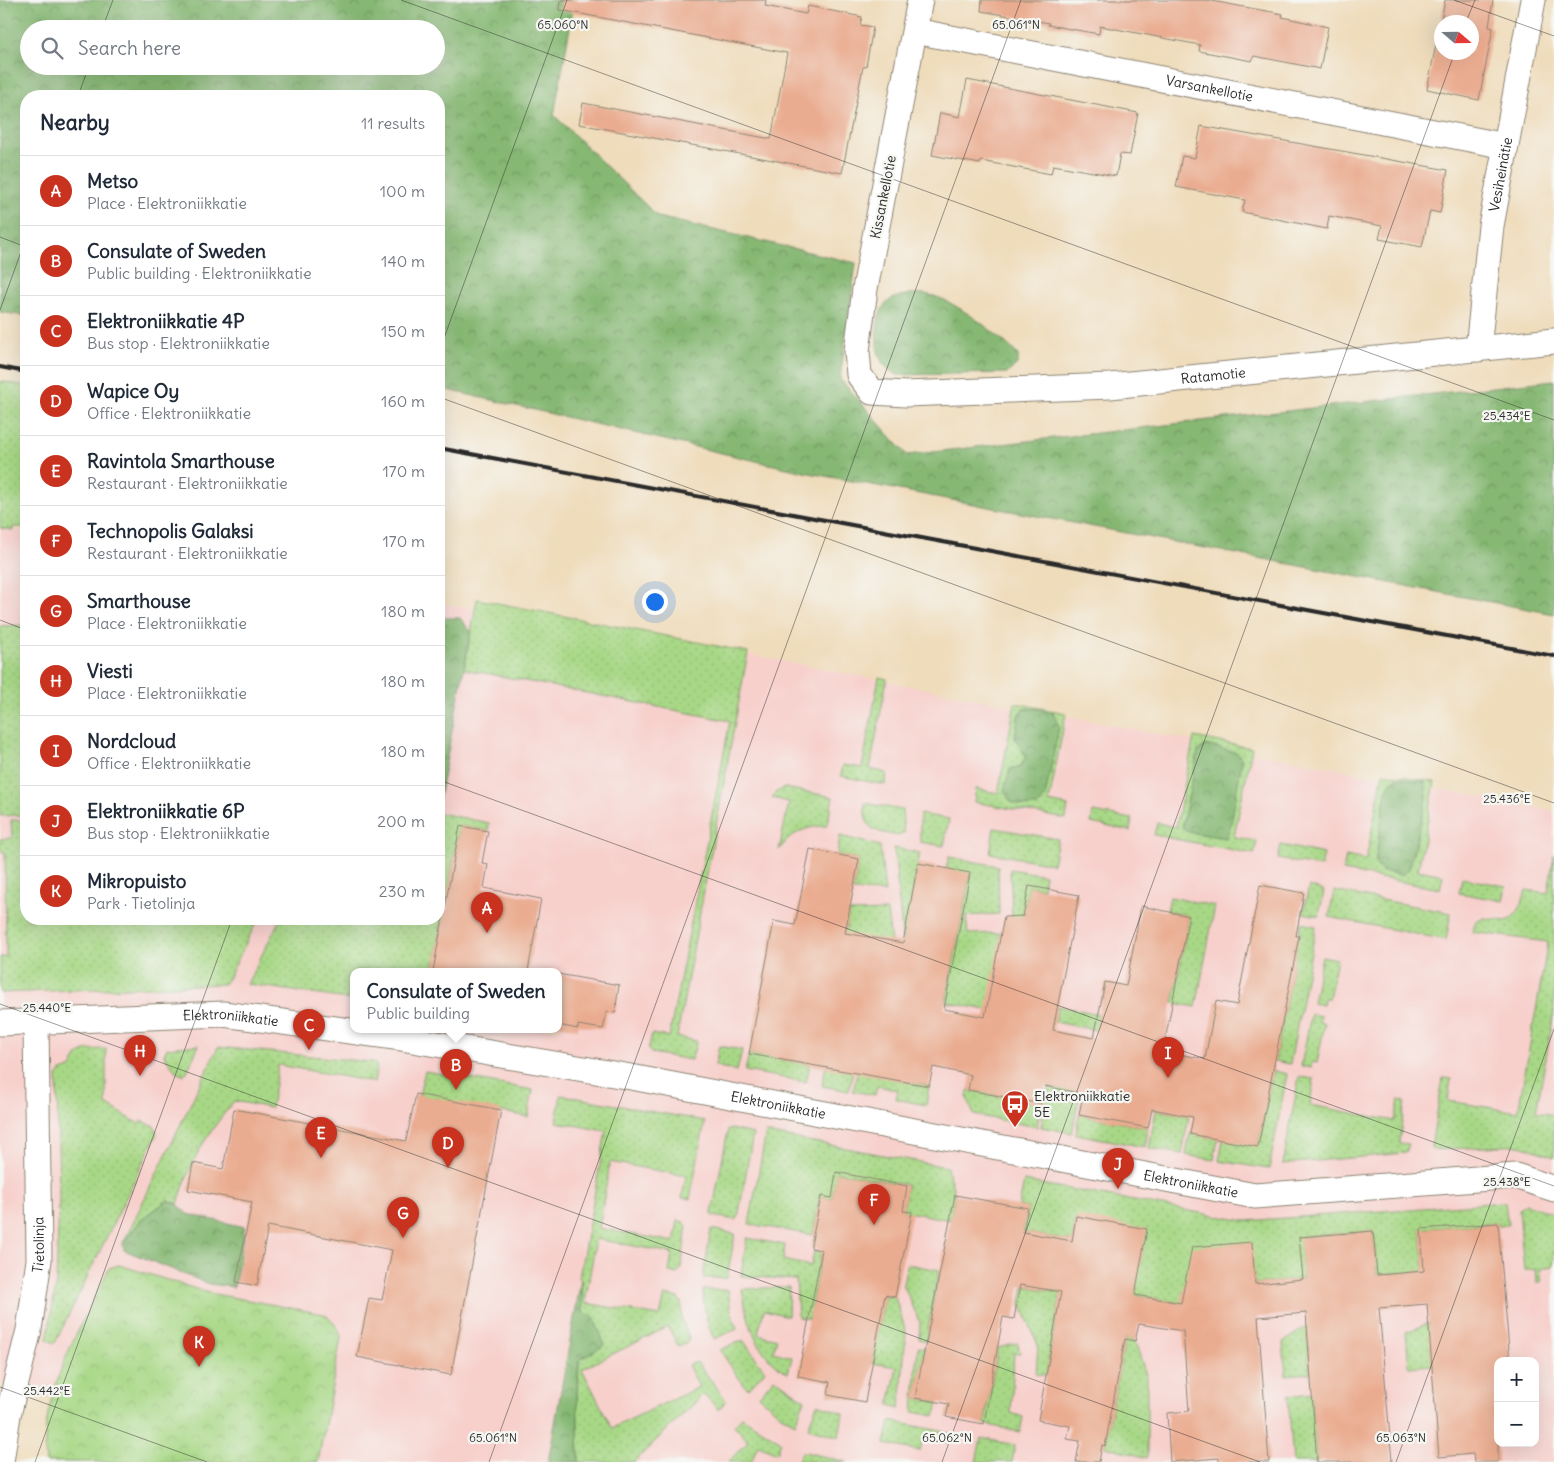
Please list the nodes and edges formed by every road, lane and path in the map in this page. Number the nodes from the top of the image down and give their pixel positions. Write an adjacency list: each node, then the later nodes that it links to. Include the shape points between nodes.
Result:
1 (920, 0): 3 (street, Kissankellotie)
2 (1533, 0): 4 (street, Vesiheinätie)
3 (915, 31): 4 (street, Varsankellotie); 7 (street, Kissankellotie, via 857,351 859,375)
4 (1506, 146): 6 (street, Vesiheinätie, via 1491,226)
5 (1554, 341): 6 (street, Ratamotie)
6 (1478, 349): 7 (street, Ratamotie, via 1110,386)
7 (872, 392)
8 (36, 1022): 9 (street, Elektroniikkatie); 10 (street, Elektroniikkatie, via 223,1014); 13 (street, Tietolinja, via 39,1260 29,1330 8,1415)
9 (0, 1023)
10 (350, 1031)
11 (363, 1033): 12 (street, Elektroniikkatie, via 631,1077 1254,1196 1516,1176)
12 (1554, 1189)
13 (1, 1462)

